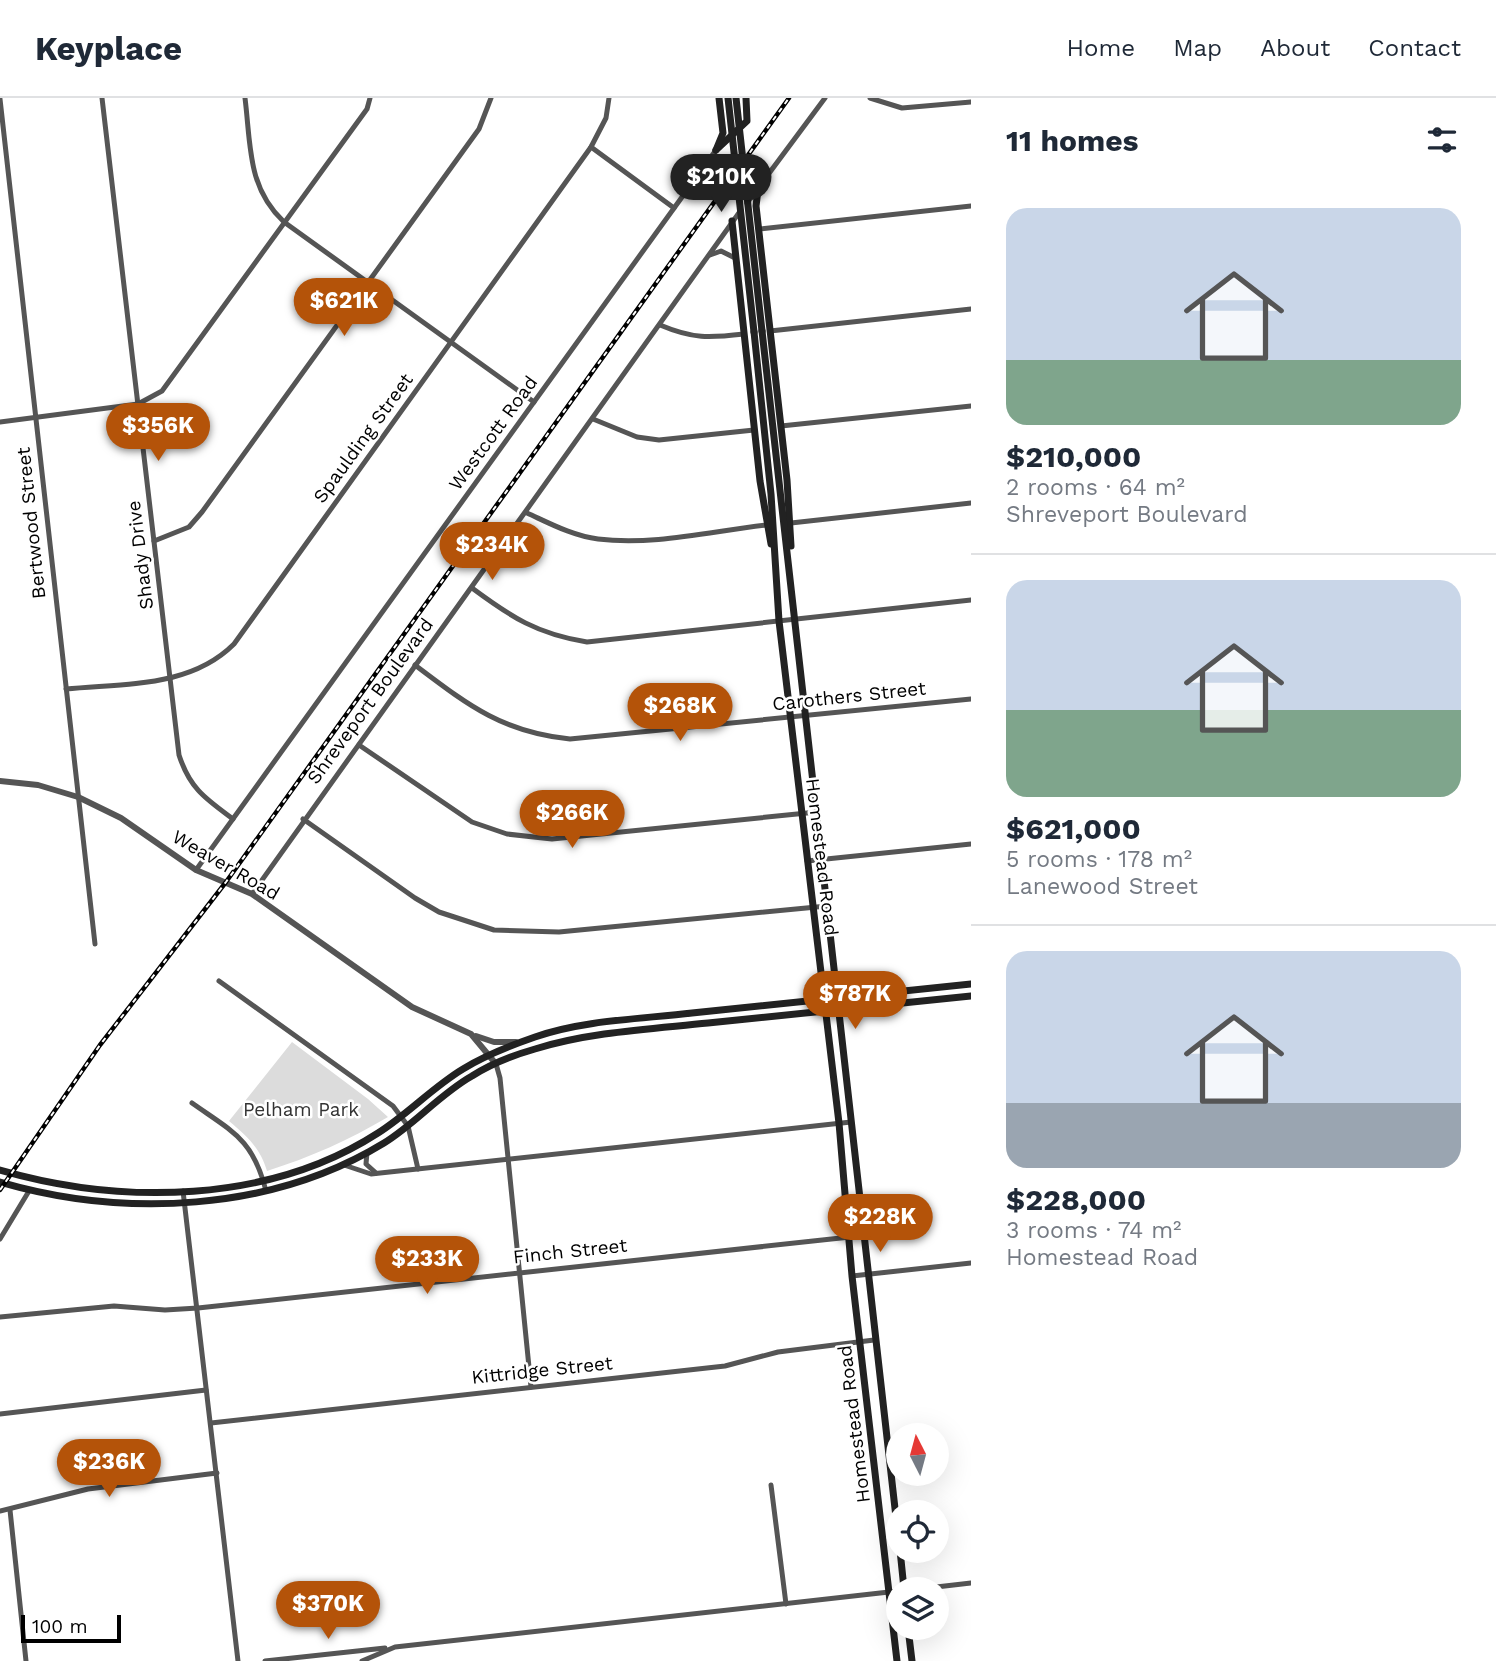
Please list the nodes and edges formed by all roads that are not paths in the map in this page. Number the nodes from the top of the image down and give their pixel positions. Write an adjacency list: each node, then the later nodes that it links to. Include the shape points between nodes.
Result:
1 (102, 98): 35 (street, Shady Drive)
2 (245, 98): 24 (street, via 260,194)
3 (370, 98): 24 (street)
4 (491, 98): 28 (street, via 479,129)
5 (609, 98): 16 (street, Spaulding Street, via 606,118)
6 (719, 98): 14 (main road)
7 (728, 98): 31 (main road, Homestead Road, bridge)
8 (736, 98): 31 (main road, Homestead Road, bridge)
9 (746, 98): 15 (main road, via 747,121)
10 (825, 98): 18 (street, Shreveport Boulevard)
11 (870, 98): 13 (street, via 902,108)
12 (0, 99): 37 (street, Bertwood Street)
13 (971, 102)
14 (723, 133): 15 (main road); 17 (main road)
15 (730, 140): 17 (main road)
16 (592, 147): 22 (street); 33 (street, Spaulding Street)
17 (716, 150): 22 (street, Westcott Road)
18 (758, 190): 19 (street, Shreveport Boulevard); 20 (main road)
19 (748, 201): 20 (main road); 23 (street, Shreveport Boulevard)
20 (756, 206): 25 (main road)
21 (971, 206): 25 (street)
22 (674, 208): 34 (street, Westcott Road)
23 (732, 221): 26 (street, Shreveport Boulevard); 27 (main road)
24 (284, 222): 28 (street); 35 (street, via 170,382)
25 (759, 229): 31 (main road)
26 (710, 255): 27 (street, via 726,251); 30 (street, Shreveport Boulevard)
27 (735, 258): 32 (main road)
28 (368, 283): 33 (street); 46 (street, via 189,527)
29 (971, 309): 31 (street)
30 (660, 326): 32 (street, via 703,338); 38 (street, Shreveport Boulevard)
31 (762, 331): 40 (main road); 47 (main road, Homestead Road); 48 (main road, Homestead Road)
32 (744, 334): 41 (main road)
33 (452, 343): 34 (street); 54 (street, Spaulding Street, via 234,644 216,662)
34 (534, 402): 64 (street, Westcott Road)
35 (138, 404): 37 (street); 46 (street, Shady Drive)
36 (971, 406): 40 (street)
37 (36, 418): 39 (street); 55 (street, Bertwood Street)
38 (593, 419): 41 (street, via 637,437 659,440); 43 (street, Shreveport Boulevard)
39 (0, 422)
40 (781, 426): 44 (main road)
41 (754, 430): 45 (main road)
42 (971, 503): 44 (street)
43 (527, 513): 45 (street, via 579,535 608,540); 49 (street, Shreveport Boulevard)
44 (791, 523): 48 (main road)
45 (767, 525): 47 (main road)
46 (154, 541): 54 (street, Shady Drive)
47 (776, 572): 52 (main road, Homestead Road)
48 (790, 572): 51 (main road, Homestead Road)
49 (472, 588): 52 (street, via 538,631 587,642); 53 (street, Shreveport Boulevard)
50 (971, 600): 51 (street)
51 (796, 619): 52 (street); 57 (main road, Homestead Road)
52 (779, 621): 58 (main road, Homestead Road)
53 (415, 665): 58 (street, Carothers Street, via 502,724 540,736 594,739); 59 (street, Shreveport Boulevard)
54 (170, 678): 55 (street, Spaulding Street); 64 (street, Shady Drive, via 186,778)
55 (66, 688): 61 (street, Bertwood Street)
56 (971, 699): 57 (street, Carothers Street)
57 (807, 716): 58 (street, Carothers Street); 63 (main road, Homestead Road)
58 (790, 717): 62 (main road, Homestead Road)
59 (359, 745): 62 (street, via 472,822 507,834 552,839); 65 (street, Shreveport Boulevard)
60 (0, 781): 61 (street, Weaver Road, via 38,785)
61 (78, 797): 69 (street, Weaver Road, via 121,818); 73 (street, Bertwood Street)
62 (800, 812): 63 (street); 68 (main road, Homestead Road)
63 (817, 812): 67 (main road, Homestead Road)
64 (233, 819): 69 (street, Westcott Road)
65 (303, 819): 70 (street, Shreveport Boulevard); 72 (street, via 427,905 494,930 559,932)
66 (971, 844): 67 (street)
67 (822, 860): 68 (street); 71 (main road, Homestead Road)
68 (807, 862): 72 (main road, Homestead Road)
69 (196, 870): 70 (street, Weaver Road)
70 (252, 894): 83 (street, Weaver Road, via 412,1007)
71 (827, 906): 72 (street); 77 (main road, Homestead Road)
72 (813, 907): 78 (main road, Homestead Road)
73 (95, 944)
74 (219, 981): 88 (street)
75 (971, 984): 77 (main road)
76 (971, 996): 79 (main road)
77 (837, 997): 78 (main road); 79 (main road, Homestead Road)
78 (824, 998): 80 (main road, Homestead Road); 81 (main road)
79 (839, 1010): 80 (main road); 89 (main road, Homestead Road)
80 (826, 1011): 82 (main road); 90 (main road, Homestead Road)
81 (644, 1018): 82 (main road); 84 (main road, via 552,1032)
82 (645, 1030): 86 (main road, via 554,1044)
83 (471, 1034): 84 (street, via 494,1042); 85 (street, Weaver Road)
84 (522, 1042): 85 (main road)
85 (490, 1056): 86 (street, Weaver Road); 88 (main road, via 464,1068)
86 (496, 1064): 91 (main road, via 472,1076); 93 (street)
87 (192, 1103): 98 (street, via 244,1140)
88 (401, 1115): 91 (street); 98 (main road, via 351,1148)
89 (851, 1122): 90 (street); 108 (main road, Homestead Road)
90 (839, 1123): 93 (street); 104 (main road, Homestead Road)
91 (408, 1126): 92 (main road); 95 (street)
92 (367, 1152): 94 (main road); 97 (street, via 366,1164)
93 (508, 1159): 95 (street); 107 (street)
94 (344, 1165): 97 (street, via 364,1174); 102 (main road)
95 (418, 1169): 97 (street)
96 (0, 1170): 101 (main road, via 113,1193)
97 (376, 1173)
98 (263, 1181): 101 (main road); 102 (street)
99 (0, 1182): 100 (main road)
100 (29, 1191): 103 (main road, via 112,1203); 105 (street)
101 (183, 1191): 103 (street)
102 (266, 1191): 103 (main road)
103 (185, 1202): 110 (street)
104 (850, 1237): 107 (street, Finch Street); 109 (main road, Homestead Road)
105 (0, 1238)
106 (971, 1263): 108 (street)
107 (519, 1273): 110 (street, Finch Street); 114 (street)
108 (867, 1274): 109 (street); 112 (main road, Homestead Road)
109 (852, 1276): 113 (main road, Homestead Road)
110 (198, 1308): 111 (street, Finch Street, via 114,1306); 115 (street)
111 (0, 1317)
112 (874, 1340): 113 (street, Kittridge Street); 116 (main road, Homestead Road)
113 (860, 1342): 114 (street, Kittridge Street, via 778,1352 725,1366); 117 (main road, Homestead Road)
114 (531, 1387): 119 (street, Kittridge Street)
115 (206, 1390): 118 (street); 119 (street)
116 (881, 1401): 117 (main road); 120 (main road, Homestead Road)
117 (867, 1402): 124 (main road, Homestead Road)
118 (0, 1415)
119 (211, 1423): 121 (street)
120 (886, 1439)
121 (217, 1473): 125 (street, via 88,1489); 137 (street)
122 (771, 1485): 131 (street)
123 (886, 1485): 124 (main road)
124 (877, 1486): 127 (main road, Homestead Road)
125 (10, 1510): 126 (street); 136 (street)
126 (0, 1511)
127 (891, 1577)
128 (971, 1583): 129 (street)
129 (949, 1586)
130 (886, 1593): 131 (street)
131 (786, 1604): 134 (street)
132 (896, 1640): 141 (main road, Homestead Road)
133 (909, 1640): 142 (main road)
134 (395, 1647): 135 (street); 140 (street)
135 (338, 1653): 138 (street); 139 (street)
136 (26, 1661)
137 (238, 1661)
138 (265, 1661)
139 (341, 1661)
140 (362, 1661)
141 (897, 1661)
142 (912, 1661)

